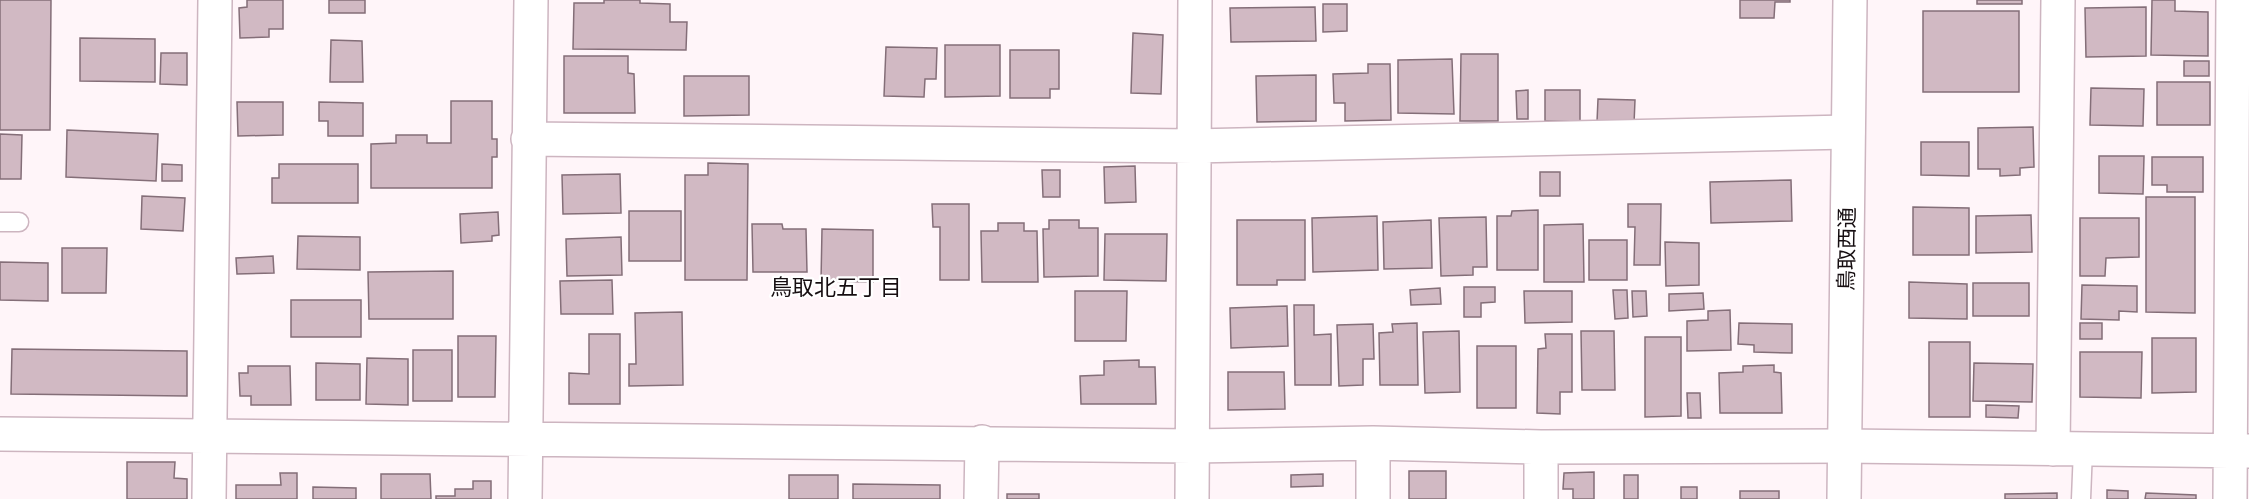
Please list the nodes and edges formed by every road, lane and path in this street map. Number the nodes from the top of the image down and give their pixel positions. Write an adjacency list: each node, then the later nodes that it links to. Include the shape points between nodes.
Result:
1 (214, 0): 13 (street)
2 (531, 0): 8 (street)
3 (1195, 0): 9 (street)
4 (1850, 0): 7 (street, 鳥取西通)
5 (2058, 0): 20 (street)
6 (2233, 0): 21 (street)
7 (1848, 132): 9 (street); 18 (street, 鳥取西通)
8 (528, 139): 9 (street); 14 (street)
9 (1194, 146): 17 (street)
10 (0, 222): 11 (lane)
11 (19, 222)
12 (0, 434): 13 (street)
13 (210, 436): 14 (street); 22 (street)
14 (525, 441): 15 (street); 23 (street)
15 (982, 442): 17 (street); 24 (street)
16 (1373, 443): 17 (street); 19 (street); 26 (street)
17 (1192, 446): 25 (street)
18 (1845, 446): 19 (street); 20 (street); 28 (street, 鳥取西通)
19 (1541, 447): 27 (street)
20 (2068, 449): 21 (street); 29 (lane)
21 (2240, 451): 30 (street)
22 (209, 499)
23 (525, 499)
24 (981, 499)
25 (1192, 499)
26 (1373, 499)
27 (1541, 499)
28 (1844, 499)
29 (2081, 499)
30 (2230, 499)

